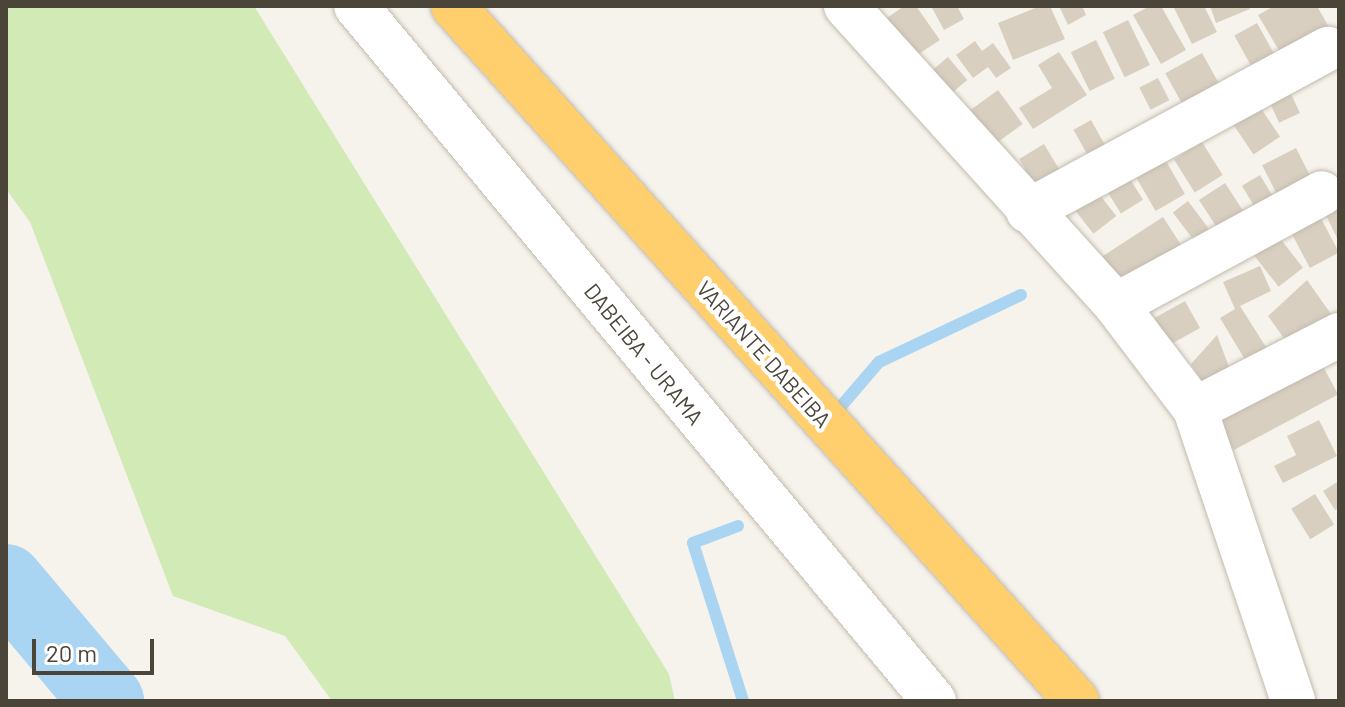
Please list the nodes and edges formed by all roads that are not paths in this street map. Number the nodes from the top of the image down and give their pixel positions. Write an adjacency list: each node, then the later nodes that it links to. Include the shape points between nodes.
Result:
1 (356, 6): 10 (street, DABEIBA - URAMA)
2 (453, 6): 11 (highway, VARIANTE DABEIBA)
3 (860, 11): 6 (street)
4 (1328, 49): 6 (street)
5 (1322, 193): 7 (street)
6 (1028, 211): 7 (street)
7 (1116, 305): 9 (street)
8 (1339, 335): 9 (street)
9 (1195, 409): 12 (street)
10 (934, 701)
11 (1077, 701)
12 (1293, 701)

